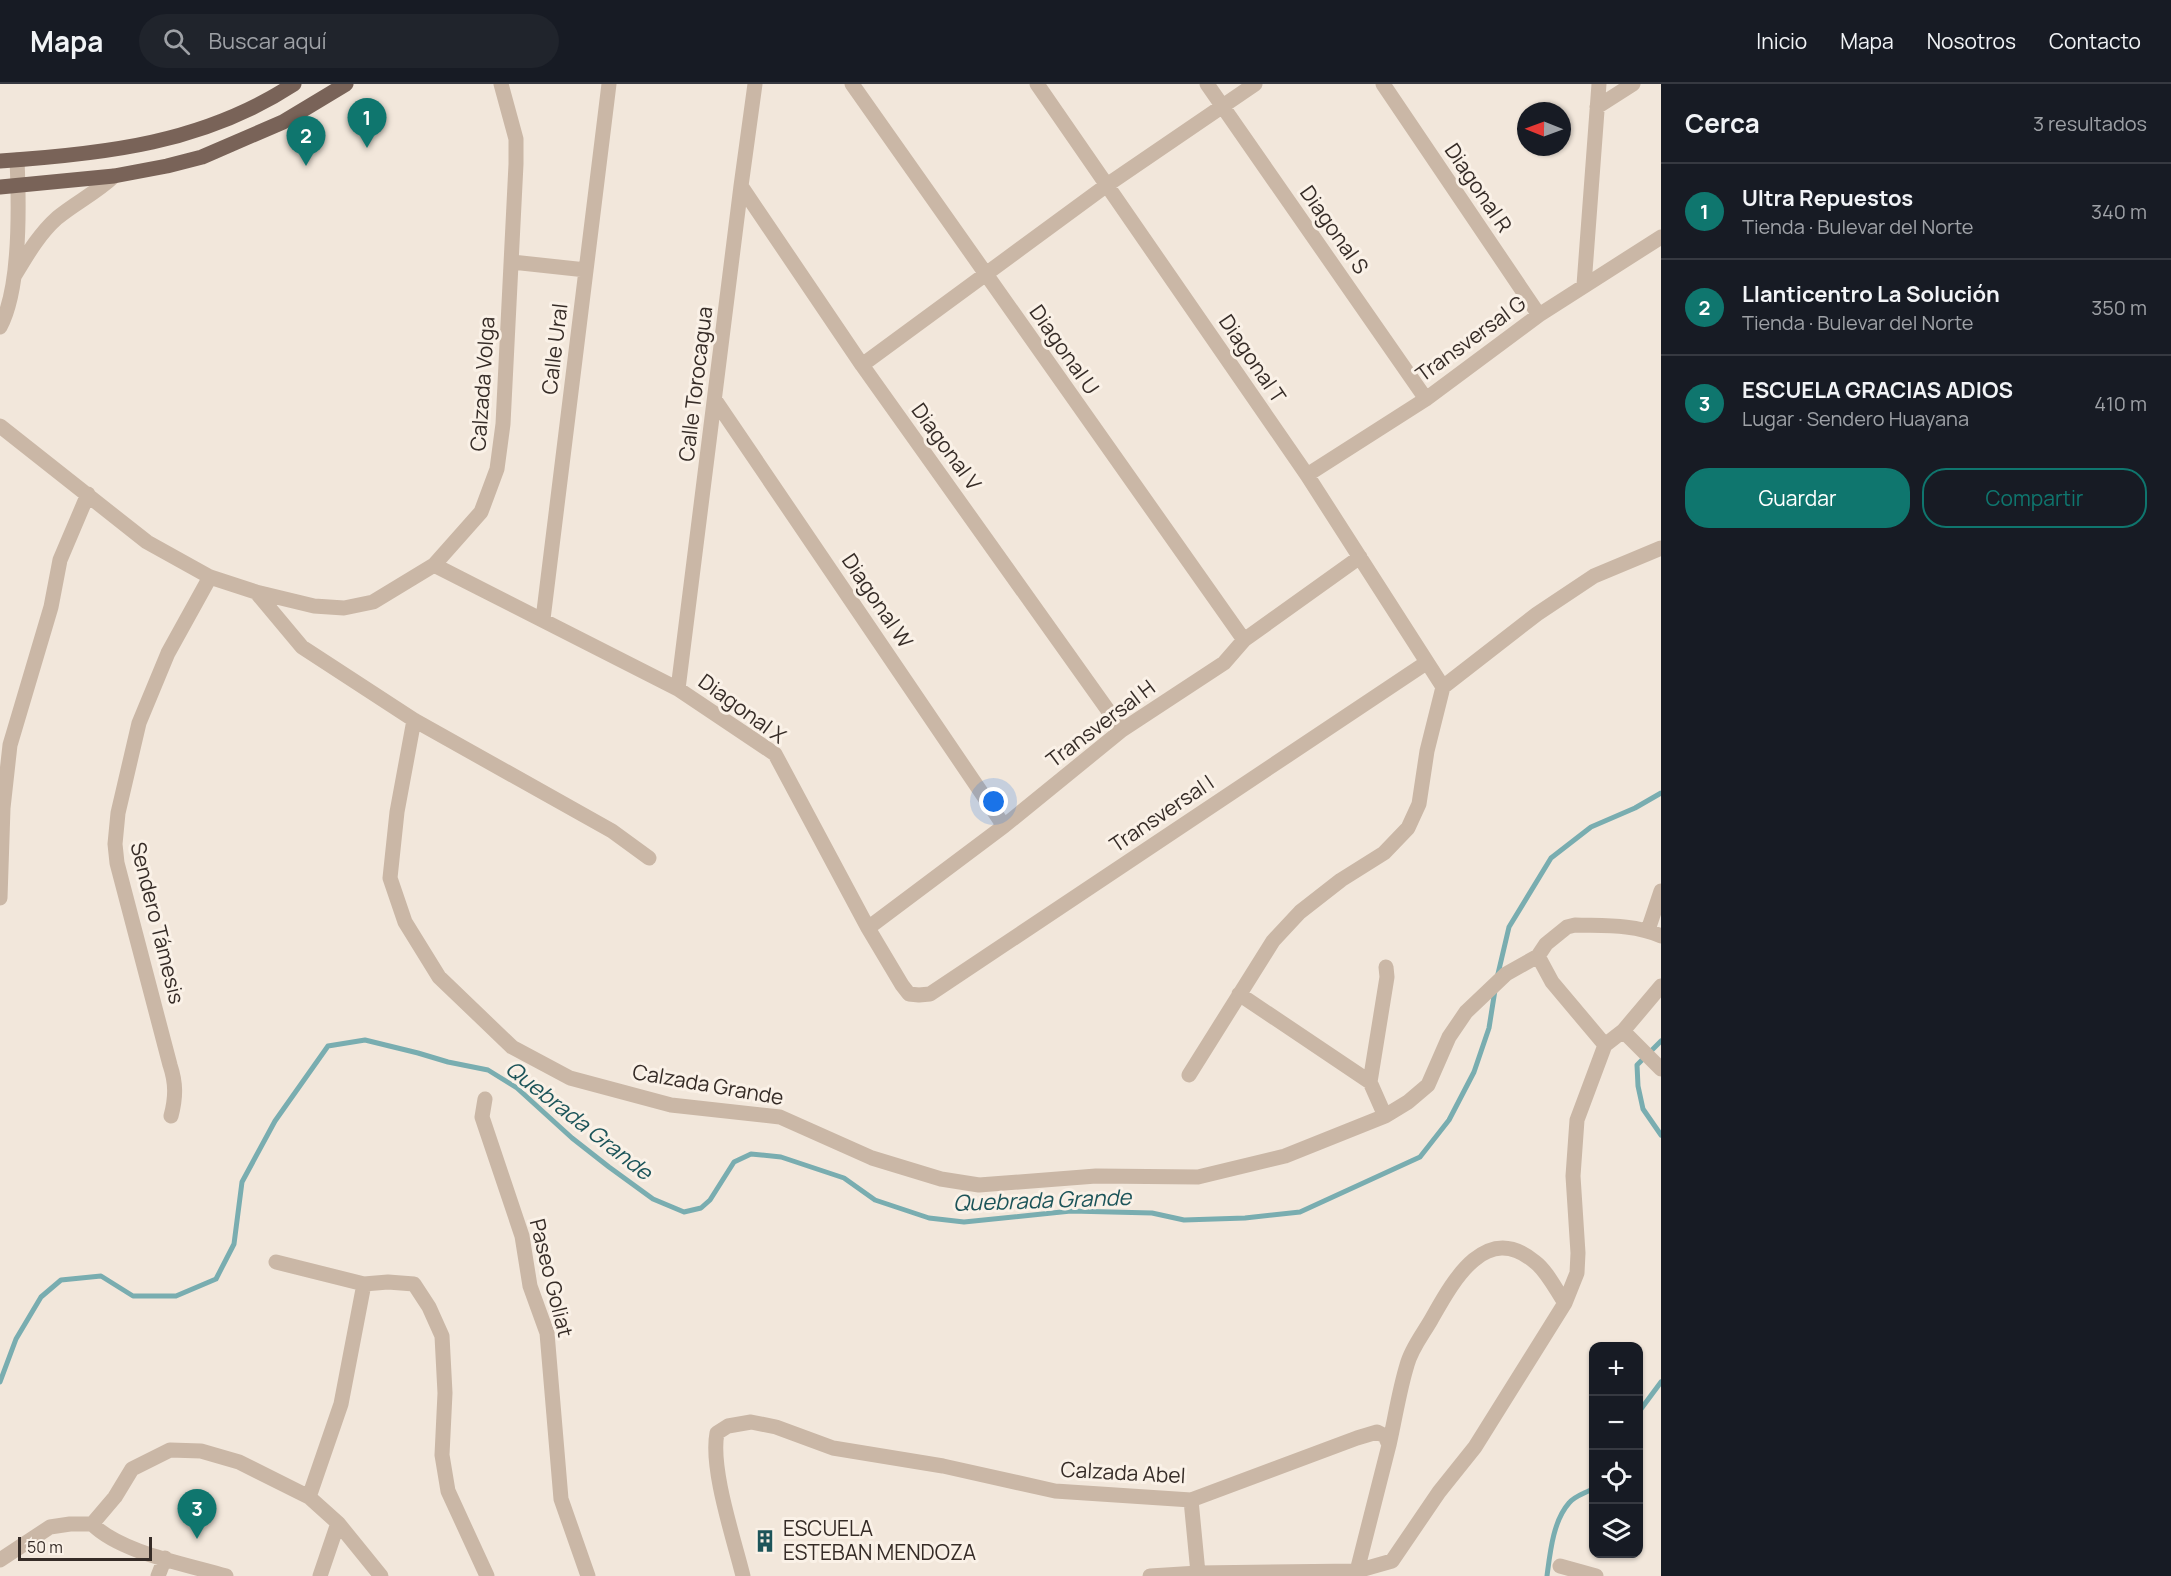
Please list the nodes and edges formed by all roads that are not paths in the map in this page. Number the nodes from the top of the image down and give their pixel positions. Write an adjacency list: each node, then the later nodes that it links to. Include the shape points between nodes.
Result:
1 (294, 84): 15 (main road, via 264,104 193,133 109,149)
2 (346, 84): 17 (main road, via 283,122 202,157)
3 (501, 84): 23 (street, Calzada Volga, via 516,139)
4 (609, 84): 24 (street, Calle Ural)
5 (755, 84): 20 (street, Calle Torocagua)
6 (852, 84): 25 (street, Diagonal U)
7 (1036, 84): 19 (street, Diagonal T)
8 (1207, 84): 13 (street, Diagonal S)
9 (1255, 84): 13 (street)
10 (1383, 84): 28 (street, Diagonal R)
11 (1599, 84): 14 (street)
12 (1634, 84): 14 (street)
13 (1222, 106): 19 (street); 31 (street, Diagonal S)
14 (1597, 107): 27 (street)
15 (17, 160): 16 (main road); 18 (street)
16 (0, 161)
17 (114, 176): 18 (main road); 26 (street, via 57,218 39,237)
18 (18, 185): 21 (main road); 26 (street)
19 (1107, 185): 25 (street); 34 (street, Diagonal T)
20 (741, 186): 30 (street, Diagonal V); 32 (street, Calle Torocagua)
21 (0, 187)
22 (1661, 237): 27 (street, Transversal G)
23 (512, 262): 24 (street); 38 (street, Calzada Volga, via 497,469 481,512)
24 (586, 270): 41 (street, Calle Ural)
25 (984, 274): 30 (street); 42 (street, Diagonal U)
26 (15, 275): 29 (street)
27 (1584, 285): 28 (street, Transversal G)
28 (1539, 315): 31 (street, Transversal G)
29 (0, 327)
30 (862, 365): 47 (street, Diagonal V)
31 (1426, 399): 34 (street, Transversal G)
32 (715, 400): 45 (street, Calle Torocagua); 48 (street, Diagonal W)
33 (0, 426): 35 (street, Calzada Volga)
34 (1306, 475): 37 (street, Diagonal T)
35 (88, 494): 39 (street, Calzada Volga, via 147,542); 51 (street, via 60,560 51,607 10,745)
36 (1661, 548): 44 (street, via 1594,576 1537,614)
37 (1360, 557): 42 (street, Transversal H); 43 (street, Diagonal T)
38 (434, 565): 40 (street, Calzada Volga, via 373,602 344,608 314,606); 41 (street, Diagonal X)
39 (210, 577): 40 (street, Calzada Volga); 65 (street, Sendero Támesis, via 168,652 139,723 115,837 117,863 175,1075)
40 (256, 592): 46 (street, via 302,647)
41 (543, 619): 45 (street, Diagonal X)
42 (1244, 640): 47 (street, Transversal H, via 1224,663)
43 (1426, 663): 44 (street, Diagonal T); 58 (street, Transversal I, via 930,994)
44 (1443, 687): 57 (street, via 1419,804 1408,828 1384,853 1299,912 1273,941)
45 (678, 689): 52 (street, Diagonal X, via 775,754)
46 (414, 720): 49 (street, via 612,831); 66 (street, Calzada Grande, via 390,878 405,922 439,977 480,1018 512,1047 570,1078 671,1105 780,1117 872,1158 941,1179 978,1185 1096,1176 1198,1177 1285,1156)
47 (1122, 730): 48 (street, Transversal H)
48 (1004, 826): 52 (street, Transversal H)
49 (649, 858)
50 (1661, 891): 53 (street)
51 (0, 898)
52 (868, 928): 58 (street, Diagonal X, via 902,985 909,994)
53 (1655, 933): 54 (street, Calzada Grande, via 1623,926 1575,925 1545,944)
54 (1538, 956): 60 (street, via 1552,982); 66 (street, Calzada Grande, via 1506,974 1466,1012 1449,1037 1428,1085)
55 (1386, 968): 63 (street)
56 (1661, 986): 59 (street)
57 (1239, 994): 62 (street); 63 (street)
58 (919, 995)
59 (1623, 1031): 60 (street); 61 (street)
60 (1605, 1045): 69 (street, via 1577,1120 1573,1176 1577,1273)
61 (1661, 1069)
62 (1189, 1075)
63 (1370, 1082): 66 (street)
64 (485, 1099): 85 (street, Paseo Goliat, via 482,1117 522,1236 530,1286 547,1333 561,1499)
65 (171, 1116)
66 (1385, 1116)
67 (276, 1262): 68 (street)
68 (364, 1284): 71 (street, via 341,1404); 84 (street, via 414,1284 442,1336 442,1455 448,1491)
69 (1565, 1303): 70 (street, via 1538,1263 1528,1256 1509,1249 1477,1256 1461,1270 1407,1362); 78 (street, via 1475,1447 1438,1492 1392,1561)
70 (1389, 1445): 72 (street, Calzada Abel, via 1385,1436 1377,1432); 78 (street)
71 (309, 1497): 73 (street); 74 (street, via 239,1462 201,1451 170,1450 132,1469)
72 (1191, 1500): 79 (street); 86 (street, Calzada Abel, via 1055,1491 944,1466 833,1448 751,1422 728,1426 717,1433 715,1445)
73 (338, 1523): 82 (street); 83 (street)
74 (92, 1524): 75 (street, via 119,1544); 76 (street, via 50,1527)
75 (165, 1558): 80 (street); 81 (street)
76 (0, 1560)
77 (1560, 1566): 88 (street)
78 (1357, 1571): 79 (street)
79 (1198, 1573): 87 (street)
80 (158, 1576)
81 (226, 1576)
82 (320, 1576)
83 (381, 1576)
84 (487, 1576)
85 (588, 1576)
86 (743, 1576)
87 (1150, 1576)
88 (1596, 1576)

